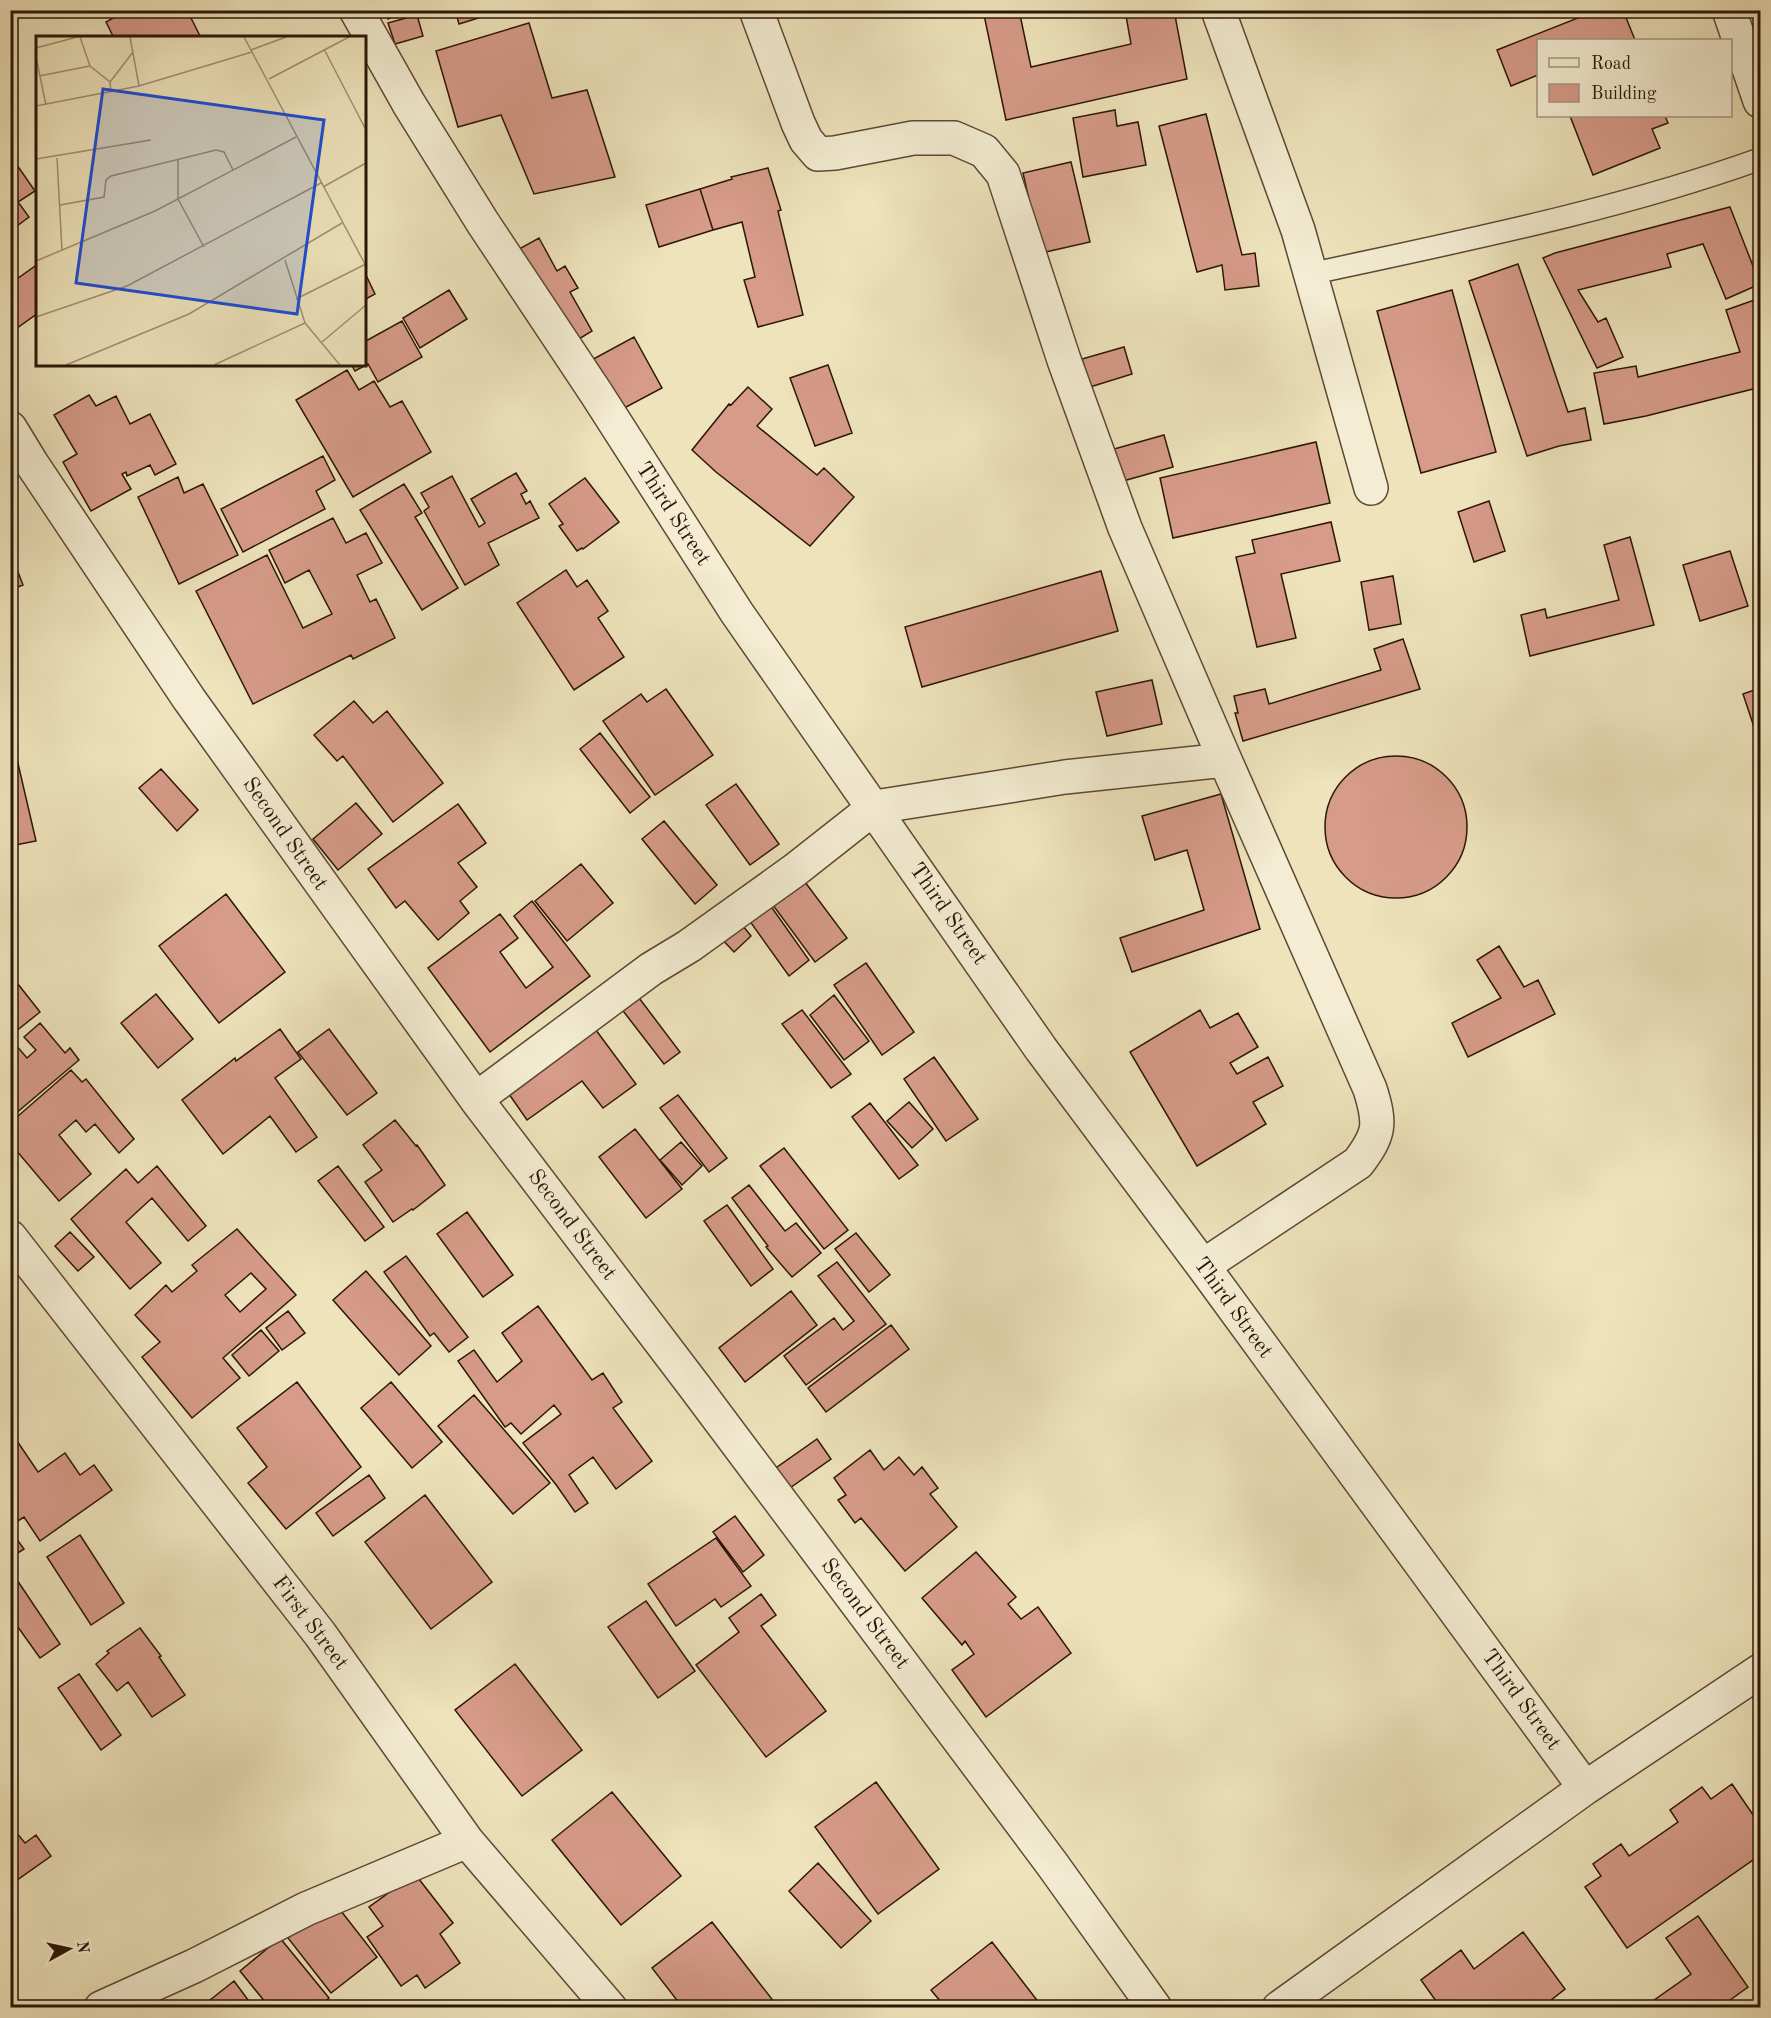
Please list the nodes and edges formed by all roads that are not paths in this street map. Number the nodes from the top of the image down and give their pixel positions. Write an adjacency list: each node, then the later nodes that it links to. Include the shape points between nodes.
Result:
1 (356, 10): 11 (street, Third Street, via 409,105 483,223 737,613)
2 (756, 10): 10 (street, via 798,123 818,154 913,138 954,138 984,151 1003,174 1125,528)
3 (1218, 10): 7 (street, via 1298,230)
4 (1729, 10): 5 (street)
5 (1757, 82)
6 (1761, 159): 7 (lane, via 1700,180 1507,231)
7 (1310, 274): 9 (street)
8 (10, 428): 12 (street, Second Street, via 189,699)
9 (1371, 488)
10 (1225, 760): 11 (street, via 1065,777); 14 (street, via 1377,1111 1376,1133 1358,1162)
11 (875, 807): 12 (street, via 795,870 651,969); 14 (street, Third Street, via 1041,1049)
12 (476, 1099): 21 (street, Second Street, via 696,1387)
13 (10, 1237): 17 (street, First Street, via 320,1634)
14 (1203, 1266): 16 (street, Third Street)
15 (1761, 1671): 16 (street)
16 (1585, 1788): 22 (street)
17 (466, 1840): 18 (street, via 306,1909); 20 (street, First Street)
18 (136, 2000): 19 (street)
19 (101, 2007)
20 (610, 2007)
21 (1155, 2007)
22 (1279, 2007)

